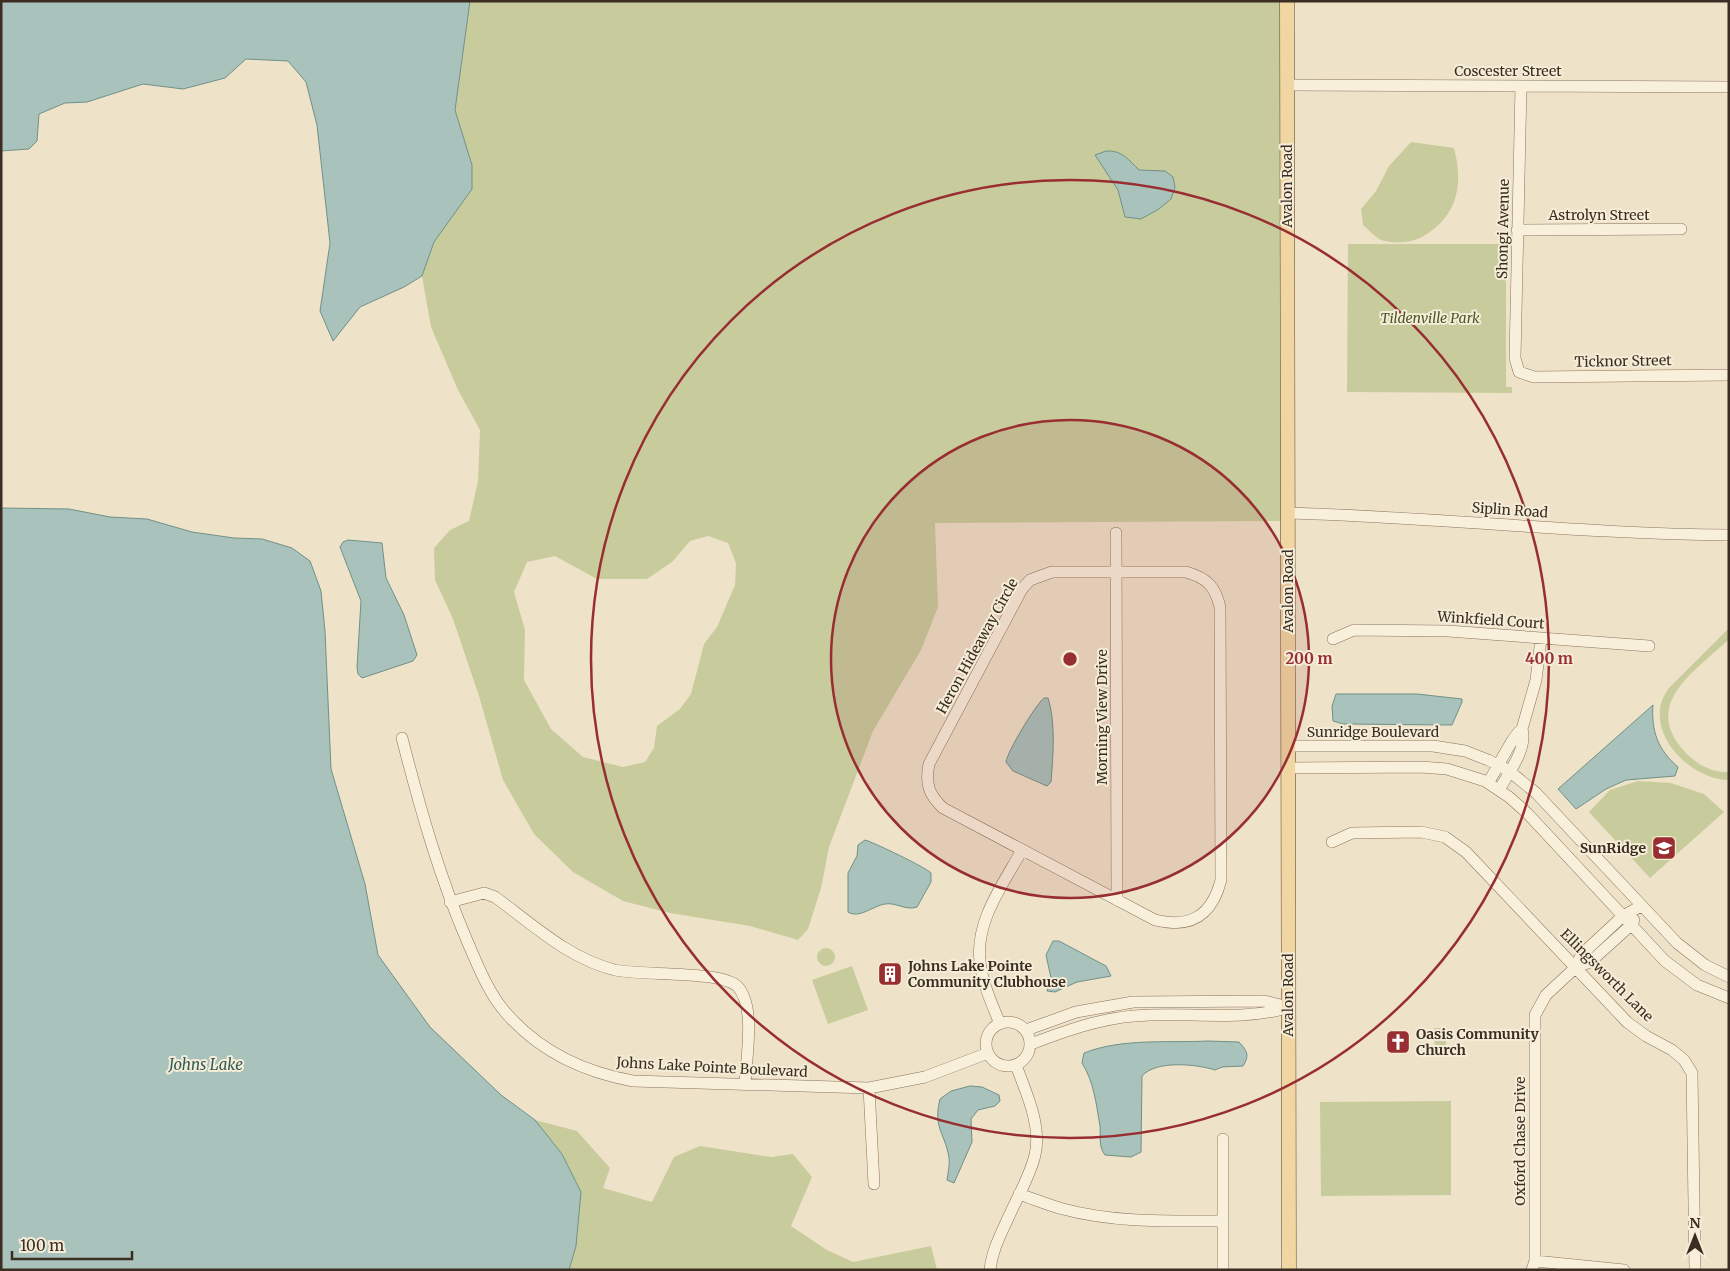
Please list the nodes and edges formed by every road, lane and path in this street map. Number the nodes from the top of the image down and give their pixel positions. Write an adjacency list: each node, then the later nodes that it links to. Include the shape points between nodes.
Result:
1 (1286, 1): 2 (main road, Avalon Road)
2 (1287, 85): 3 (street, Coscester Street); 9 (main road, Avalon Road)
3 (1521, 86): 4 (street, Coscester Street); 6 (street, Shongi Avenue)
4 (1729, 87)
5 (1682, 229): 6 (street, Astrolyn Street)
6 (1517, 230): 7 (street, Shongi Avenue, via 1515,358)
7 (1519, 372): 8 (street, Ticknor Street, via 1534,377)
8 (1729, 375)
9 (1288, 513): 11 (street, Siplin Road, via 1393,516 1652,534); 17 (main road, Avalon Road)
10 (1116, 533): 12 (street, Morning View Drive)
11 (1729, 535)
12 (1116, 572): 23 (street, Heron Hideaway Circle, via 1052,572 1030,580 1022,589 929,764 927,787 933,799 943,808); 24 (street, Morning View Drive); 24 (street, Heron Hideaway Circle, via 1186,572 1200,576 1217,593 1220,607 1221,880 1217,894 1200,916 1170,924 1155,920)
13 (1333, 639): 14 (street, Winkfield Court, via 1354,630 1448,631)
14 (1541, 639): 15 (street, Winkfield Court); 19 (street, via 1536,680 1522,729 1520,750)
15 (1649, 646)
16 (402, 738): 25 (street, Johns Lake Pointe Boulevard, via 424,827)
17 (1288, 746): 18 (main road, Avalon Road); 19 (street, Sunridge Boulevard, via 1433,746 1465,751)
18 (1288, 768): 20 (street, via 1435,767 1461,772); 34 (main road, Avalon Road)
19 (1505, 768): 20 (street); 21 (street); 26 (street, Sunridge Boulevard, via 1536,793)
20 (1488, 783): 21 (street)
21 (1499, 790): 27 (street, via 1526,813)
22 (1332, 842): 30 (street, Ellingsworth Lane, via 1352,833 1422,832 1445,837 1466,852)
23 (1022, 850): 24 (street, Heron Hideaway Circle); 36 (street, via 990,910 979,944 982,976)
24 (1118, 900)
25 (450, 902): 41 (street, Johns Lake Pointe Boulevard, via 481,971 505,1011 532,1039 568,1063 604,1076 633,1080); 41 (street, via 484,893 495,897 563,947 614,969 639,974 713,977 738,986 746,998 748,1011)
26 (1642, 906): 27 (street, Oxford Chase Drive); 28 (street, Oxford Chase Drive); 31 (street, Sunridge Boulevard, via 1694,957)
27 (1623, 916): 28 (street); 29 (street, Oxford Chase Drive)
28 (1632, 925): 29 (street, Oxford Chase Drive); 32 (street, via 1680,974)
29 (1603, 942): 30 (street, Oxford Chase Drive, via 1590,962)
30 (1576, 967): 47 (street, Oxford Chase Drive, via 1546,995 1535,1015); 52 (street, Ellingsworth Lane, via 1627,1022 1672,1050 1692,1073)
31 (1729, 977)
32 (1729, 998)
33 (1164, 1000): 34 (street, via 1264,1001); 35 (street); 37 (street, via 1107,1005)
34 (1288, 1007): 35 (street, via 1264,1015); 50 (main road, Avalon Road)
35 (1165, 1014): 38 (street, via 1084,1024)
36 (1000, 1024): 37 (street, via 1010,1022); 39 (street, via 988,1036)
37 (1026, 1030): 38 (street)
38 (1031, 1044): 40 (street, via 1024,1060)
39 (988, 1053): 40 (street, via 1002,1066); 42 (street, Johns Lake Pointe Boulevard, via 924,1076)
40 (1016, 1065): 45 (street, via 1037,1135 1035,1154)
41 (745, 1084): 42 (street, Johns Lake Pointe Boulevard)
42 (869, 1088): 44 (street)
43 (1223, 1138): 46 (street)
44 (874, 1184)
45 (1019, 1194): 46 (street, via 1064,1209 1102,1216 1143,1221); 48 (street, via 992,1253)
46 (1223, 1221): 49 (street)
47 (1534, 1266): 51 (street)
48 (990, 1270)
49 (1223, 1270)
50 (1289, 1270)
51 (1624, 1270)
52 (1695, 1270)

